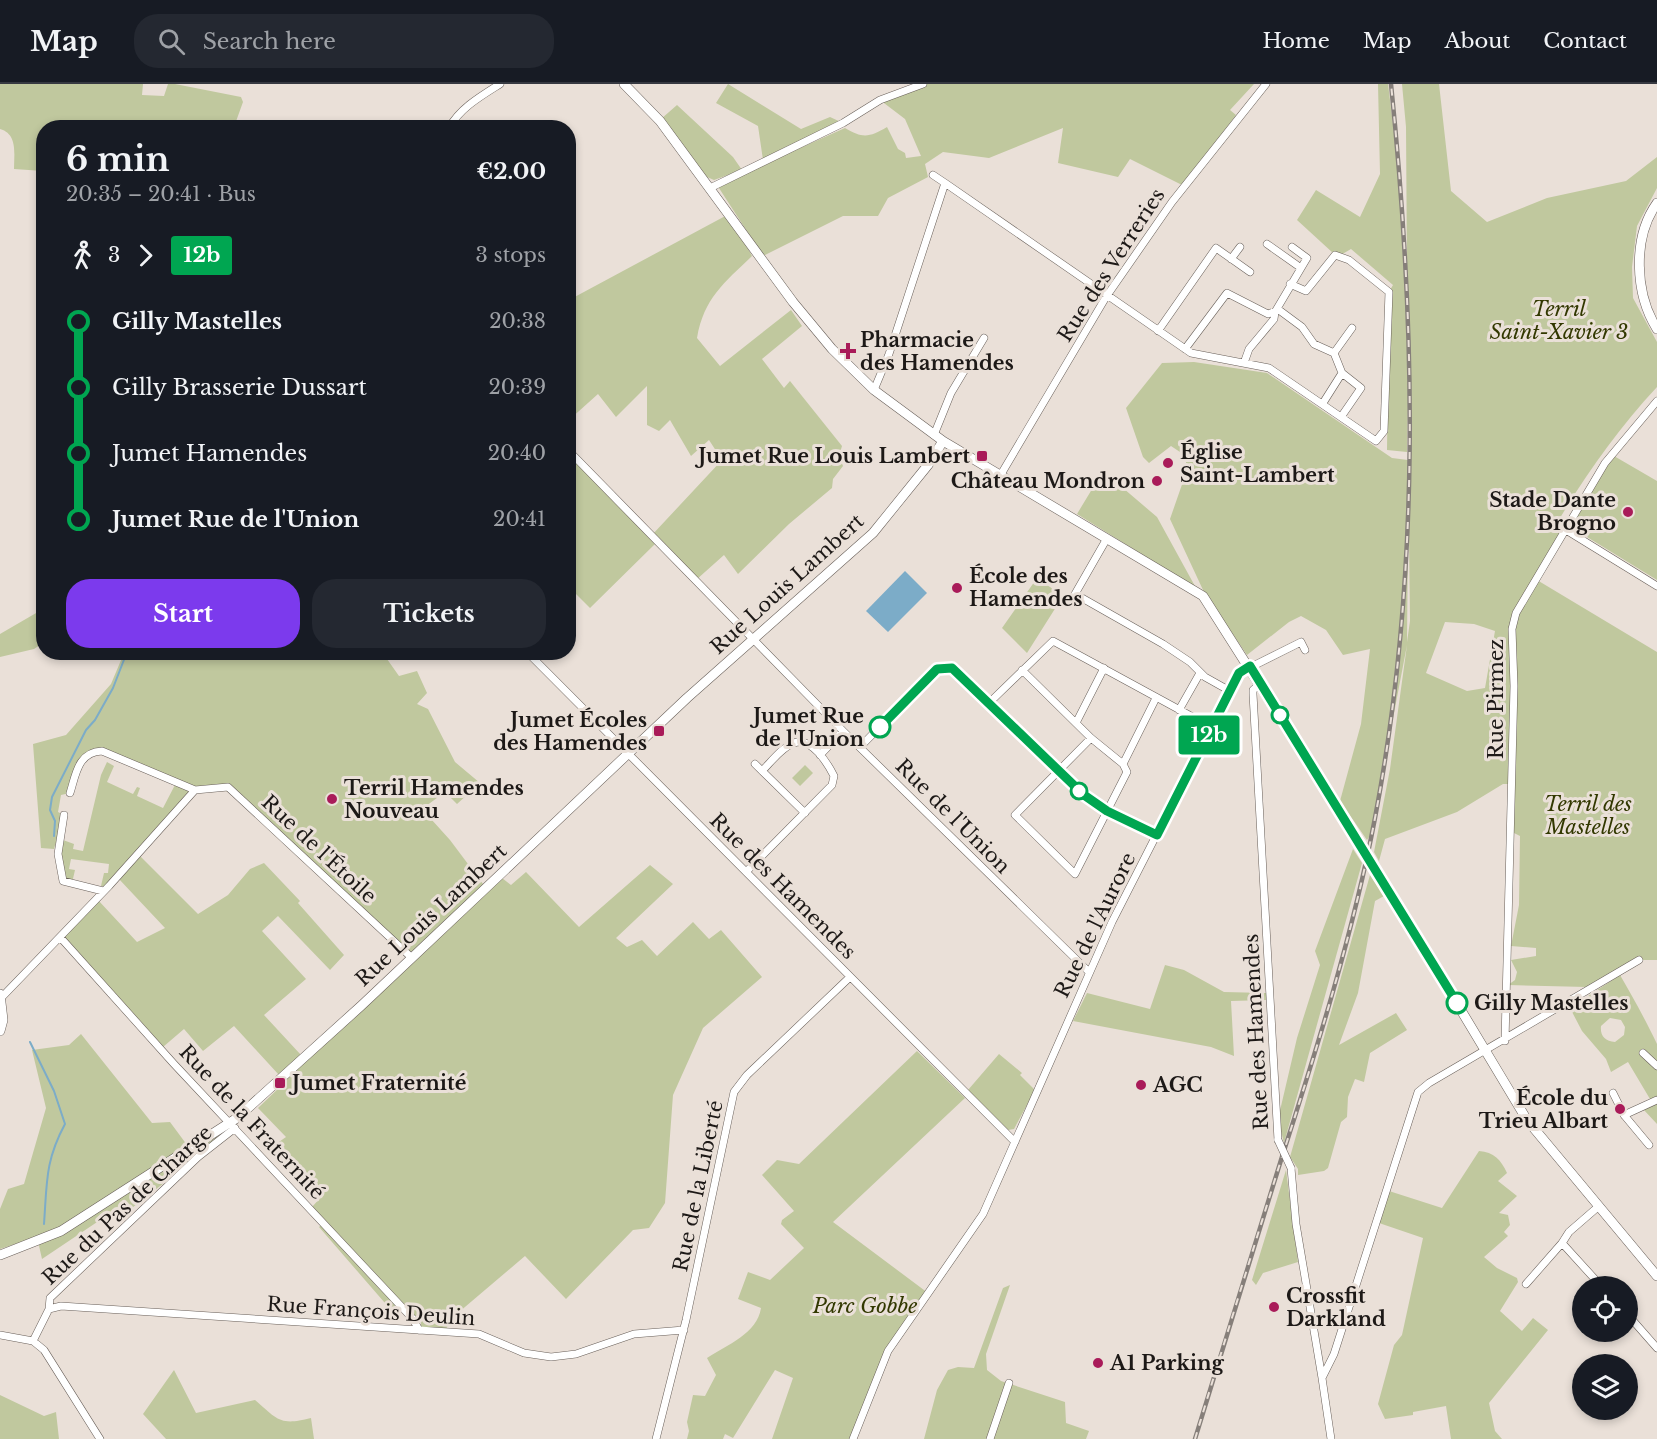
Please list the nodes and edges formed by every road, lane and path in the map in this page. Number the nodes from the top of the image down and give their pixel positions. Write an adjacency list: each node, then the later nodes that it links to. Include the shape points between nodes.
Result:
1 (500, 84): 5 (street)
2 (624, 84): 8 (main road, via 660,121)
3 (923, 84): 8 (street, via 880,100 843,123)
4 (1266, 84): 17 (street, Rue des Verreries, via 1172,202)
5 (453, 120)
6 (933, 175): 7 (street)
7 (945, 183): 17 (street); 27 (street)
8 (710, 188): 27 (main road, via 806,318)
9 (1657, 203): 20 (main road, via 1643,236 1639,268 1648,315)
10 (1267, 244): 14 (street)
11 (1240, 247): 13 (street)
12 (1292, 247): 14 (street, via 1307,258)
13 (1231, 259): 15 (street); 21 (street, via 1216,248)
14 (1301, 268): 16 (street)
15 (1250, 272)
16 (1290, 284): 18 (street); 30 (street, via 1306,291 1335,255 1349,260 1389,292 1384,431 1376,441)
17 (1106, 297): 21 (street); 34 (street, Rue des Verreries)
18 (1275, 312): 23 (street, via 1268,314 1227,293); 24 (street, via 1279,310 1302,327 1314,344); 25 (street, via 1274,320 1249,349)
19 (1352, 328): 24 (street)
20 (1657, 329)
21 (1158, 330): 23 (street)
22 (984, 338): 31 (street, via 951,393)
23 (1185, 349): 25 (street)
24 (1334, 353): 26 (street)
25 (1244, 363): 29 (street, via 1269,368)
26 (1342, 373): 29 (street); 30 (street, via 1361,388)
27 (874, 390): 31 (main road)
28 (1657, 401): 35 (street, Rue Pirmez, via 1605,464)
29 (1323, 403): 30 (street)
30 (1341, 417)
31 (934, 435): 32 (main road)
32 (943, 441): 34 (main road); 38 (main road, Rue Louis Lambert, via 873,533)
33 (576, 458): 38 (street, Rue de l'Union)
34 (1000, 476): 36 (main road)
35 (1566, 530): 37 (street); 76 (street, Rue Pirmez, via 1516,613 1512,629 1515,686)
36 (1106, 540): 41 (main road, via 1203,596); 44 (street, via 1075,594 1163,644)
37 (1657, 586)
38 (752, 639): 52 (street, Rue de l'Union); 55 (main road, Rue Louis Lambert)
39 (1305, 650): 41 (street, via 1301,642)
40 (535, 660): 55 (street, Rue des Hamendes)
41 (1250, 666): 45 (main road); 46 (street, Rue de l'Aurore, via 1239,673)
42 (1104, 668): 43 (street, via 1053,641); 47 (street); 50 (street)
43 (1023, 670): 48 (street); 50 (street)
44 (1200, 673): 46 (street); 49 (street)
45 (1261, 683): 77 (main road, bridge); 99 (street, Rue des Hamendes, bridge, via 1253,694 1278,1140 1291,1168)
46 (1230, 691): 51 (street, Rue de l'Aurore)
47 (1156, 698): 49 (street); 58 (street)
48 (988, 703): 54 (street, via 952,668 937,669); 60 (street)
49 (1179, 710): 51 (street)
50 (1076, 723): 53 (street)
51 (1213, 728): 66 (street, Rue de l'Aurore)
52 (843, 731): 54 (street, Rue de l'Union); 56 (street)
53 (1091, 738): 58 (street); 60 (street)
54 (860, 747): 72 (street, Rue de l'Union)
55 (628, 755): 67 (street, Rue des Hamendes); 70 (main road, Rue Louis Lambert)
56 (820, 755): 59 (street, via 796,741); 64 (street, via 834,776 832,785)
57 (755, 764): 59 (street)
58 (1123, 764): 63 (street, via 1127,772)
59 (762, 771): 64 (street)
60 (1057, 771): 63 (street); 63 (street, via 1015,815 1075,874)
61 (195, 790): 62 (street, Rue de l'Étoile, via 102,751 89,753 80,762); 68 (street); 70 (street, Rue de l'Étoile, via 228,787)
62 (70, 793)
63 (1107, 811): 66 (street)
64 (805, 813): 67 (street)
65 (64, 815): 68 (street, via 58,854 63,881)
66 (1157, 835): 72 (street, Rue de l'Aurore)
67 (746, 872): 73 (street, Rue des Hamendes)
68 (103, 891): 69 (street)
69 (60, 937): 74 (street); 83 (street, Rue de la Fraternité)
70 (412, 958): 83 (main road, Rue Louis Lambert)
71 (1639, 960): 76 (street)
72 (1089, 972): 84 (street, Rue de l'Aurore)
73 (850, 977): 84 (street, Rue des Hamendes); 95 (street, Rue de la Liberté, via 734,1092)
74 (0, 996): 75 (main road)
75 (0, 1031)
76 (1505, 1041): 77 (street)
77 (1485, 1050): 86 (main road, via 1527,1120); 99 (street, via 1422,1087 1414,1100 1334,1354)
78 (1643, 1053): 79 (street)
79 (1657, 1066)
80 (1613, 1093): 82 (street)
81 (1657, 1100): 82 (street)
82 (1624, 1115): 85 (street)
83 (232, 1126): 88 (main road, Rue Louis Lambert, via 61,1231); 92 (street, Rue du Pas de Charge, via 50,1298); 94 (street, Rue de la Fraternité, via 413,1319)
84 (1015, 1142): 103 (street, Rue de l'Aurore, via 983,1214 888,1351)
85 (1649, 1145)
86 (1599, 1206): 87 (street); 90 (main road)
87 (1562, 1243): 89 (street); 91 (street)
88 (0, 1255)
89 (1592, 1276)
90 (1657, 1276)
91 (1526, 1284)
92 (49, 1309): 94 (street, Rue François Deulin, via 61,1306); 97 (street, Rue du Pas de Charge)
93 (1638, 1326): 98 (street)
94 (419, 1330): 95 (street, Rue François Deulin, via 479,1334 524,1353 551,1357 576,1354 634,1334)
95 (684, 1330): 101 (street, Rue de la Liberté)
96 (0, 1335): 97 (street)
97 (33, 1341): 102 (street, via 68,1384)
98 (1657, 1348)
99 (1322, 1378): 105 (street, Rue des Hamendes)
100 (1009, 1383): 104 (street)
101 (659, 1438)
102 (100, 1439)
103 (853, 1439)
104 (990, 1439)
105 (1331, 1439)

